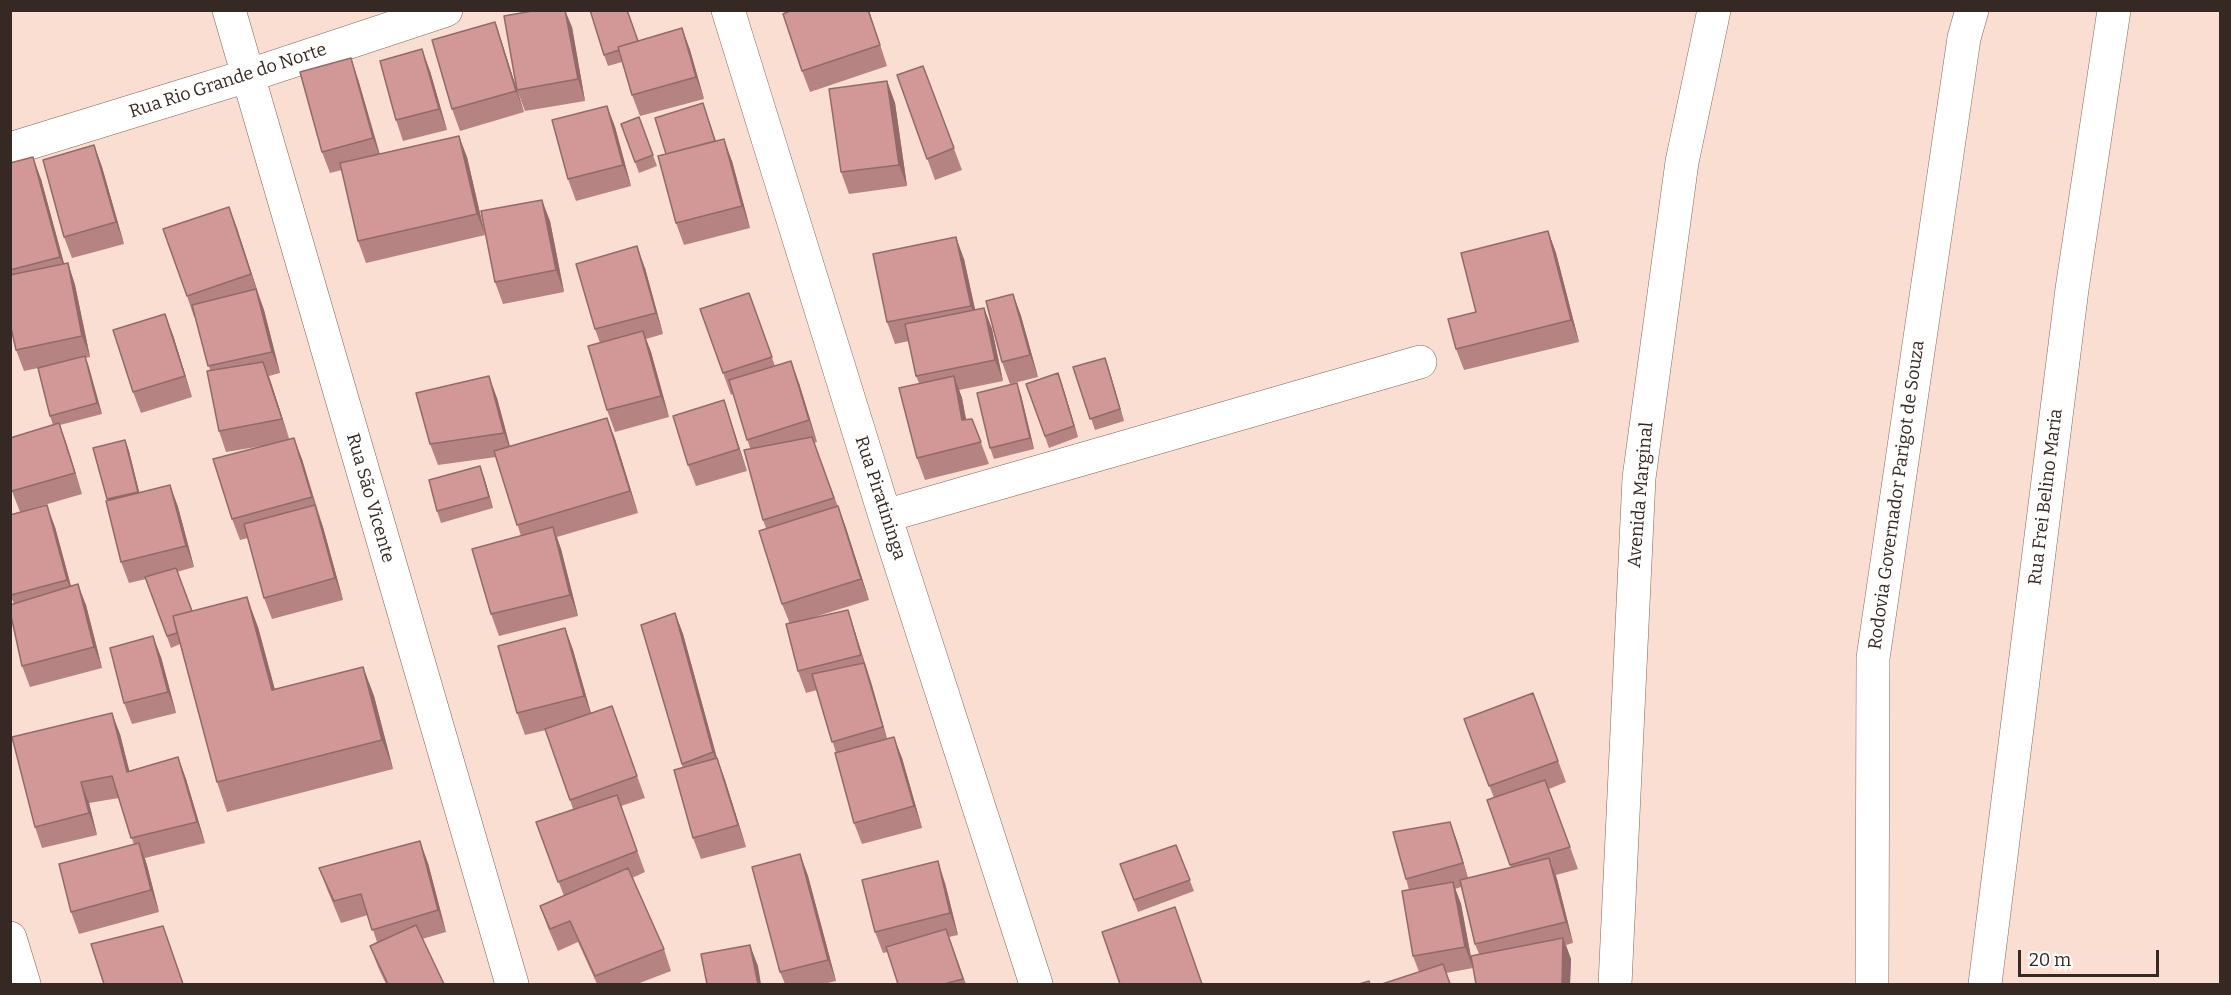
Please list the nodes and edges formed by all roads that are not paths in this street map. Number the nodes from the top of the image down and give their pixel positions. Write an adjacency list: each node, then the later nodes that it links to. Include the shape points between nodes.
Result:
1 (229, 10): 7 (street, Rua São Vicente)
2 (446, 10): 7 (street, Rua Rio Grande do Norte)
3 (728, 10): 10 (street, Rua Piratininga)
4 (1714, 10): 15 (street, Avenida Marginal, via 1682,162 1639,478)
5 (1972, 10): 16 (street, Rodovia Governador Parigot de Souza, via 1964,38 1873,658)
6 (2114, 10): 17 (street, Rua Frei Belino Maria, via 2072,289)
7 (247, 76): 8 (street, Rua Rio Grande do Norte); 13 (street, Rua São Vicente)
8 (10, 149)
9 (1420, 362): 10 (street)
10 (885, 516): 14 (street, Rua Piratininga)
11 (10, 938): 12 (street)
12 (24, 984)
13 (512, 984)
14 (1036, 984)
15 (1615, 984)
16 (1872, 984)
17 (1985, 984)

